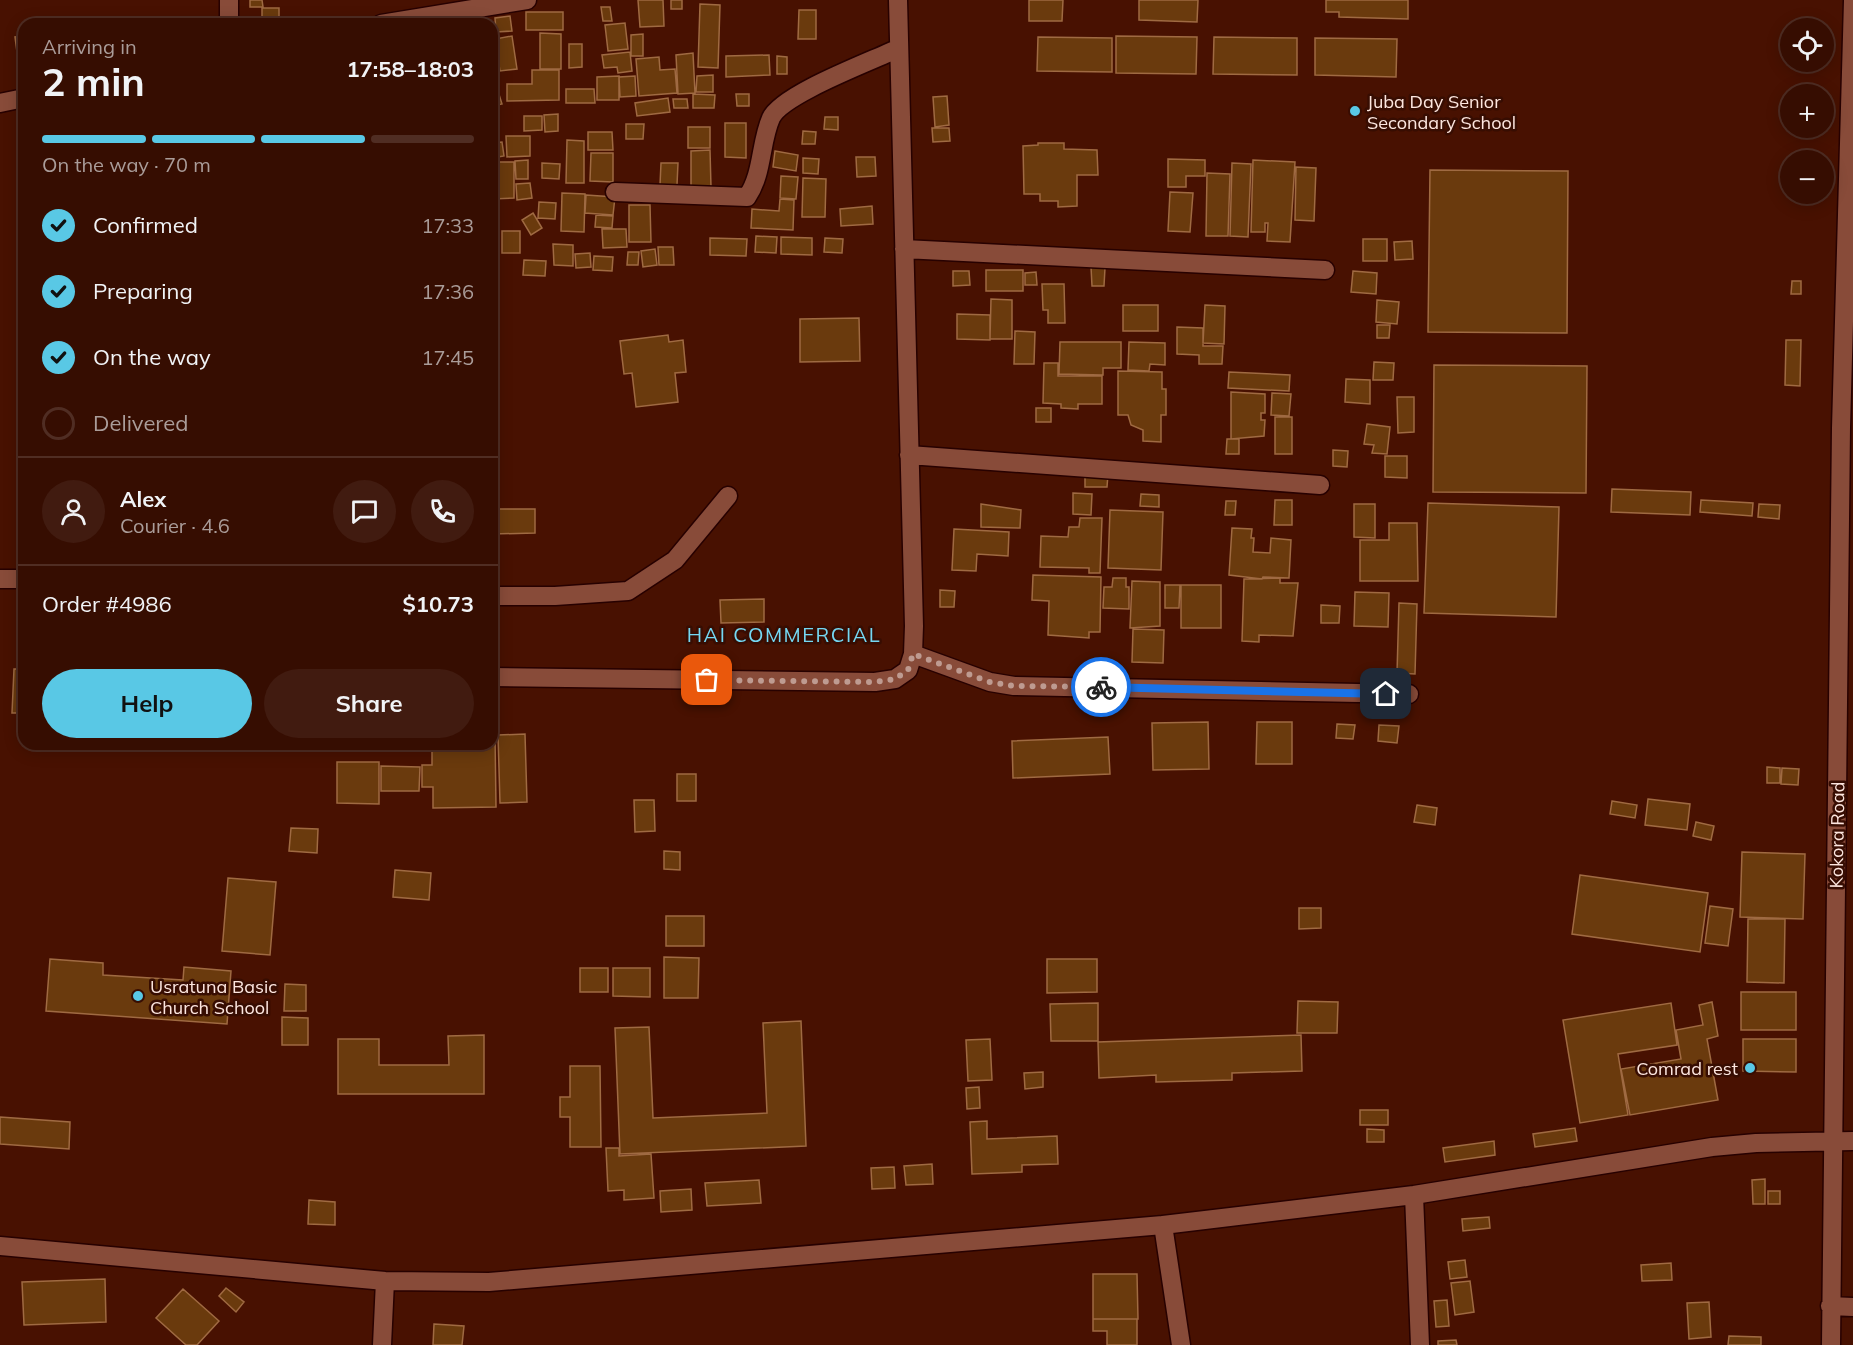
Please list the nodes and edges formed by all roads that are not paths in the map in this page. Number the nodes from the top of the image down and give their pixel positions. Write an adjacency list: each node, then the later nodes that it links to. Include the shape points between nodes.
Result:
1 (229, 0): 5 (street)
2 (527, 0): 6 (street)
3 (898, 0): 7 (street)
4 (1853, 1): 12 (street, Kokora Road)
5 (229, 18)
6 (418, 18)
7 (900, 48): 10 (street, via 779,106 771,117 760,165 747,197); 11 (street)
8 (18, 99): 9 (street)
9 (0, 103)
10 (615, 192)
11 (904, 249): 13 (street); 15 (street)
12 (1849, 263): 14 (street, Kokora Road)
13 (1325, 270)
14 (1847, 428): 21 (street, Kokora Road)
15 (909, 455): 16 (street); 22 (street)
16 (1320, 485)
17 (728, 496): 20 (street, via 675,560 628,591)
18 (0, 579): 19 (street)
19 (18, 579)
20 (498, 596)
21 (1846, 604): 25 (street, Kokora Road)
22 (913, 654): 23 (street, via 908,670 895,679 875,682); 24 (street, via 990,682 1014,686)
23 (498, 677)
24 (1409, 694)
25 (1845, 789): 26 (street, Kokora Road)
26 (1844, 961): 27 (street, Kokora Road)
27 (1833, 1141): 28 (street); 29 (street, via 1712,1147); 33 (street, Kokora Road)
28 (1853, 1142)
29 (1414, 1195): 30 (street); 37 (street)
30 (1163, 1225): 32 (street, via 489,1282); 36 (street)
31 (0, 1246): 32 (street)
32 (385, 1281): 35 (street)
33 (1830, 1306): 34 (street); 38 (street, Kokora Road)
34 (1853, 1307)
35 (382, 1345)
36 (1181, 1345)
37 (1420, 1345)
38 (1831, 1345)

